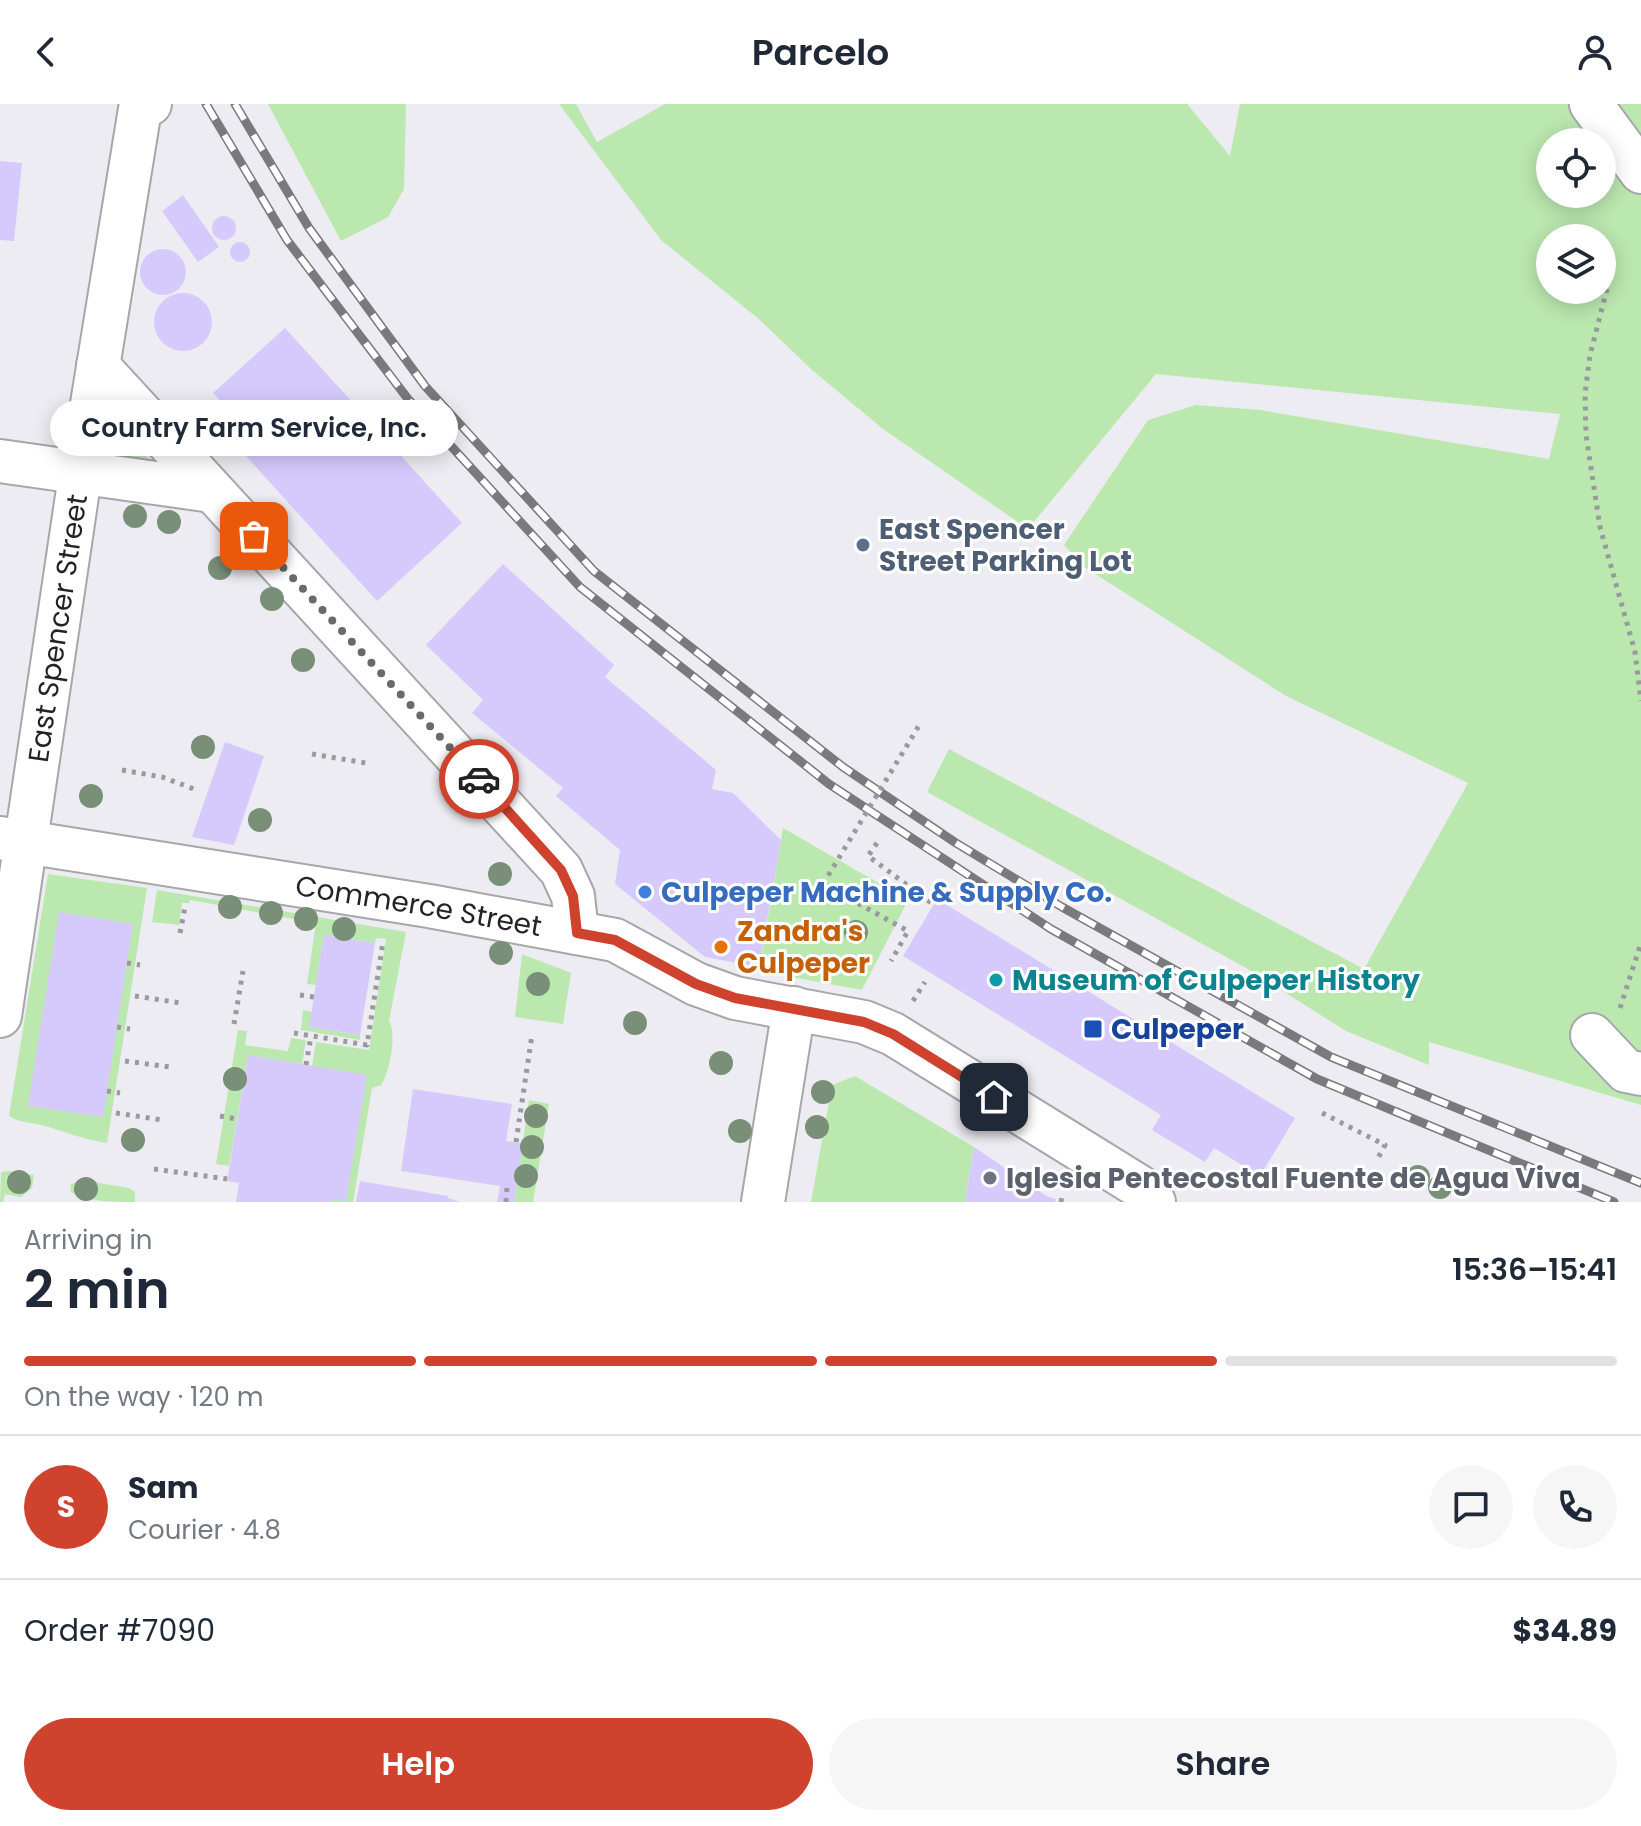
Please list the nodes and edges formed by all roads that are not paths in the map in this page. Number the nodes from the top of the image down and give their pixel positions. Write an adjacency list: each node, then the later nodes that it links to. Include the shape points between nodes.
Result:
1 (1591, 104): 3 (street)
2 (143, 106): 4 (street, East Spencer Street)
3 (1641, 172)
4 (98, 366): 6 (street, East Spencer Street); 7 (street)
5 (0, 461): 6 (street)
6 (81, 473): 7 (street); 8 (street, East Spencer Street)
7 (212, 491): 9 (street, via 561,870 573,896)
8 (13, 840): 9 (street, Commerce Street); 11 (street, East Spencer Street)
9 (577, 933): 10 (street, Commerce Street, via 615,940 696,984 735,998)
10 (794, 1008): 12 (street); 13 (street, Commerce Street, via 864,1022 893,1034 1145,1190)
11 (0, 1016)
12 (763, 1202)
13 (1154, 1202)

